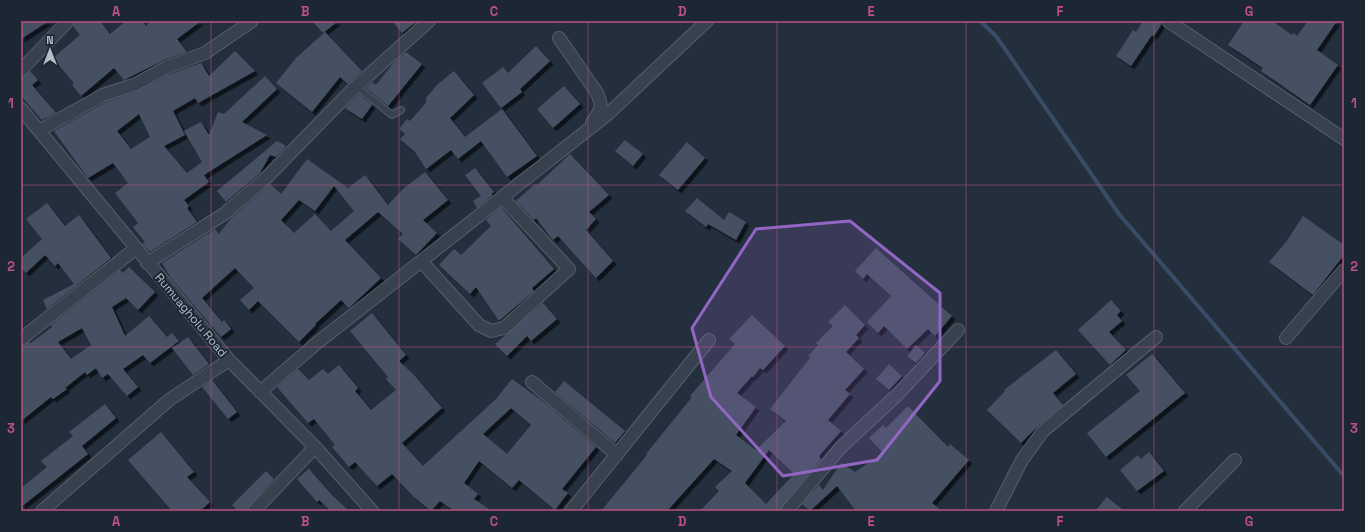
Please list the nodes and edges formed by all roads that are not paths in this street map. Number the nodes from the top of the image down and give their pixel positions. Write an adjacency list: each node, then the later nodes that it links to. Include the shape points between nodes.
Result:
1 (68, 21): 7 (street)
2 (252, 21): 12 (street, via 206,53 167,67 136,84 103,95)
3 (429, 21): 8 (street)
4 (707, 21): 11 (street)
5 (1168, 21): 13 (street)
6 (558, 38): 11 (street, via 601,102 601,108)
7 (21, 70)
8 (356, 86): 10 (lane, via 392,115); 17 (street, via 267,177 224,214)
9 (21, 109): 12 (street, Rumuagholu Road)
10 (400, 110)
11 (589, 129): 14 (street)
12 (40, 130): 15 (street, Rumuagholu Road)
13 (1344, 139)
14 (502, 197): 16 (street); 16 (street, via 569,269 504,328 491,331 479,325)
15 (136, 249): 17 (street, Rumuagholu Road); 22 (street)
16 (422, 262): 26 (street, via 317,343)
17 (147, 263): 24 (street, Rumuagholu Road)
18 (1344, 270): 21 (street)
19 (958, 330): 34 (street, via 897,395 841,447)
20 (1156, 337): 35 (street, via 1043,431 1022,460)
21 (1286, 338)
22 (21, 339)
23 (709, 340): 28 (street)
24 (229, 360): 26 (street, Rumuagholu Road); 30 (street, via 169,400)
25 (532, 382): 28 (street)
26 (260, 392): 27 (street, Rumuagholu Road)
27 (315, 447): 31 (street); 32 (street, Rumuagholu Road)
28 (616, 456): 33 (street)
29 (1235, 460): 36 (street)
30 (42, 511)
31 (254, 511)
32 (372, 511)
33 (572, 511)
34 (787, 511)
35 (996, 511)
36 (1186, 511)

